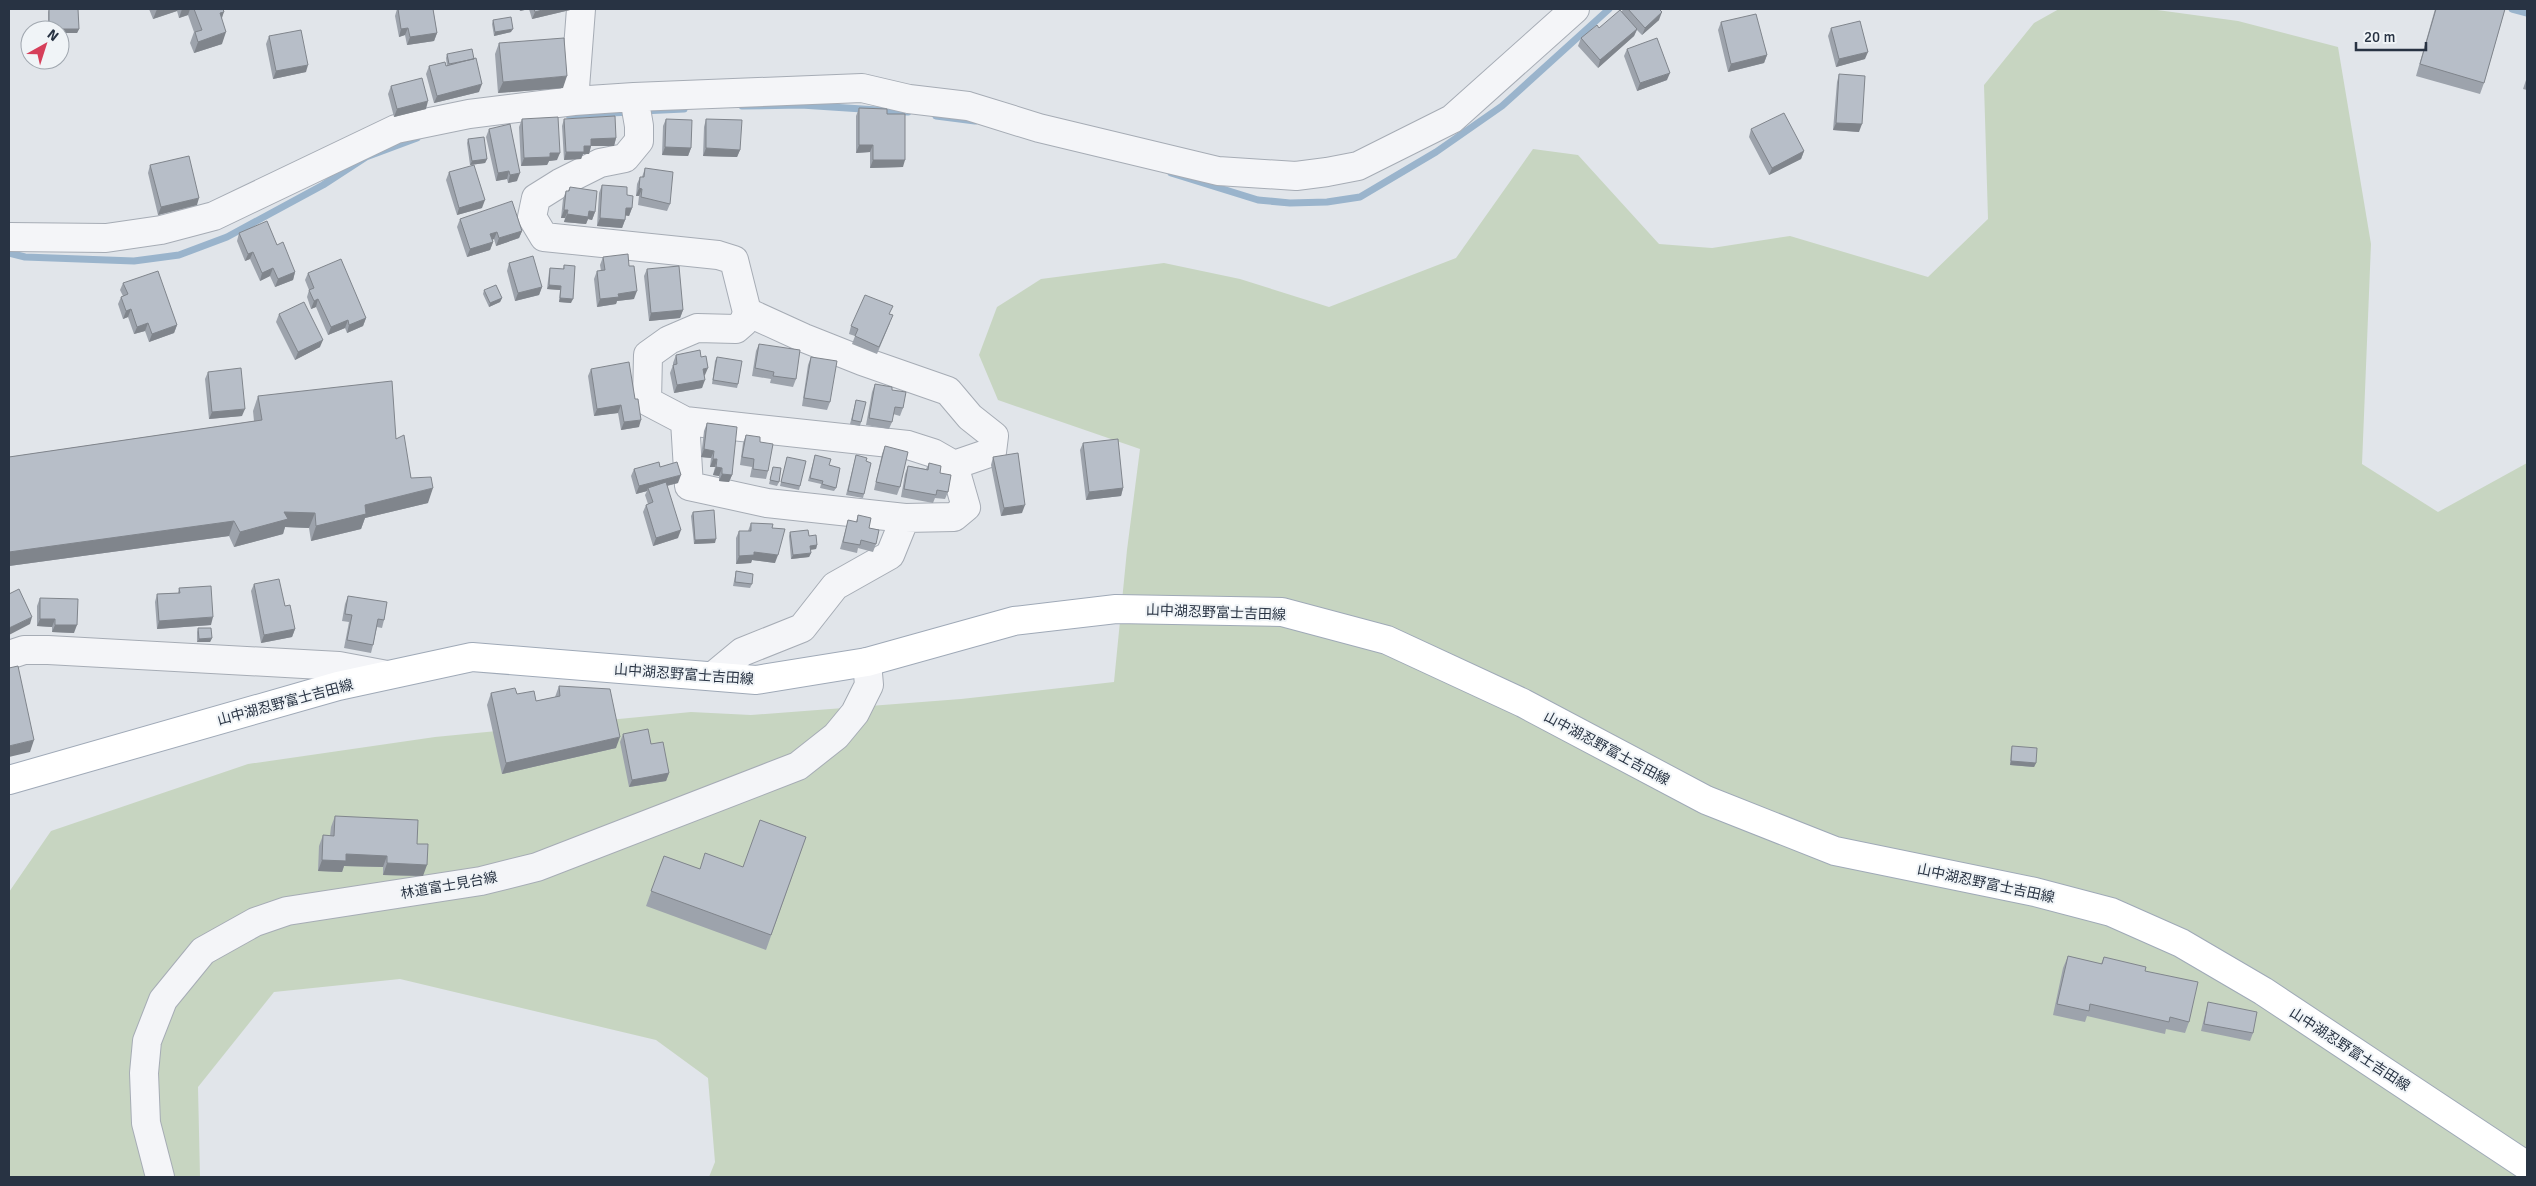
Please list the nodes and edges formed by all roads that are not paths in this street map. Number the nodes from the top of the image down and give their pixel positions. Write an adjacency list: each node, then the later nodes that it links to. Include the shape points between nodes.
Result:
1 (581, 9): 4 (street)
2 (1575, 9): 3 (street, via 1452,119 1358,166 1296,176 1218,171 1048,131 968,106 909,99 862,88)
3 (634, 97): 4 (street); 6 (street, via 639,142 625,158 600,163 536,198 532,217 544,236 718,255 734,260)
4 (574, 101): 5 (street, via 469,114 396,129 214,216 161,230 106,238)
5 (9, 237)
6 (746, 312): 7 (street, via 744,322 736,329 697,328 669,340 648,355 647,401); 8 (street, via 854,358 948,391 970,417 994,436 992,452)
7 (684, 421): 8 (street, via 908,445 933,453); 9 (street, via 688,486 766,503)
8 (954, 465): 9 (street, via 966,507 954,517)
9 (905, 518): 13 (street, via 890,555 835,586 802,628 742,652)
10 (9, 655): 12 (street, via 24,650 48,650 202,658 339,666)
11 (867, 662): 13 (main road, 山中湖忍野富士吉田線, via 756,680); 15 (main road, 山中湖忍野富士吉田線, via 1014,621 1116,609 1282,612 1387,640 1523,703 1706,800 1835,851 2035,892 2111,912 2181,943 2263,991); 16 (street, 林道富士見台線, via 869,685 855,713 836,736 798,766 537,867 481,881 287,911 255,922 203,951 163,1000 147,1041 144,1073 146,1122)
12 (387, 675): 13 (main road, 山中湖忍野富士吉田線, via 472,657); 14 (main road, 山中湖忍野富士吉田線, via 338,686)
13 (713, 676)
14 (9, 780)
15 (2527, 1166)
16 (160, 1177)

